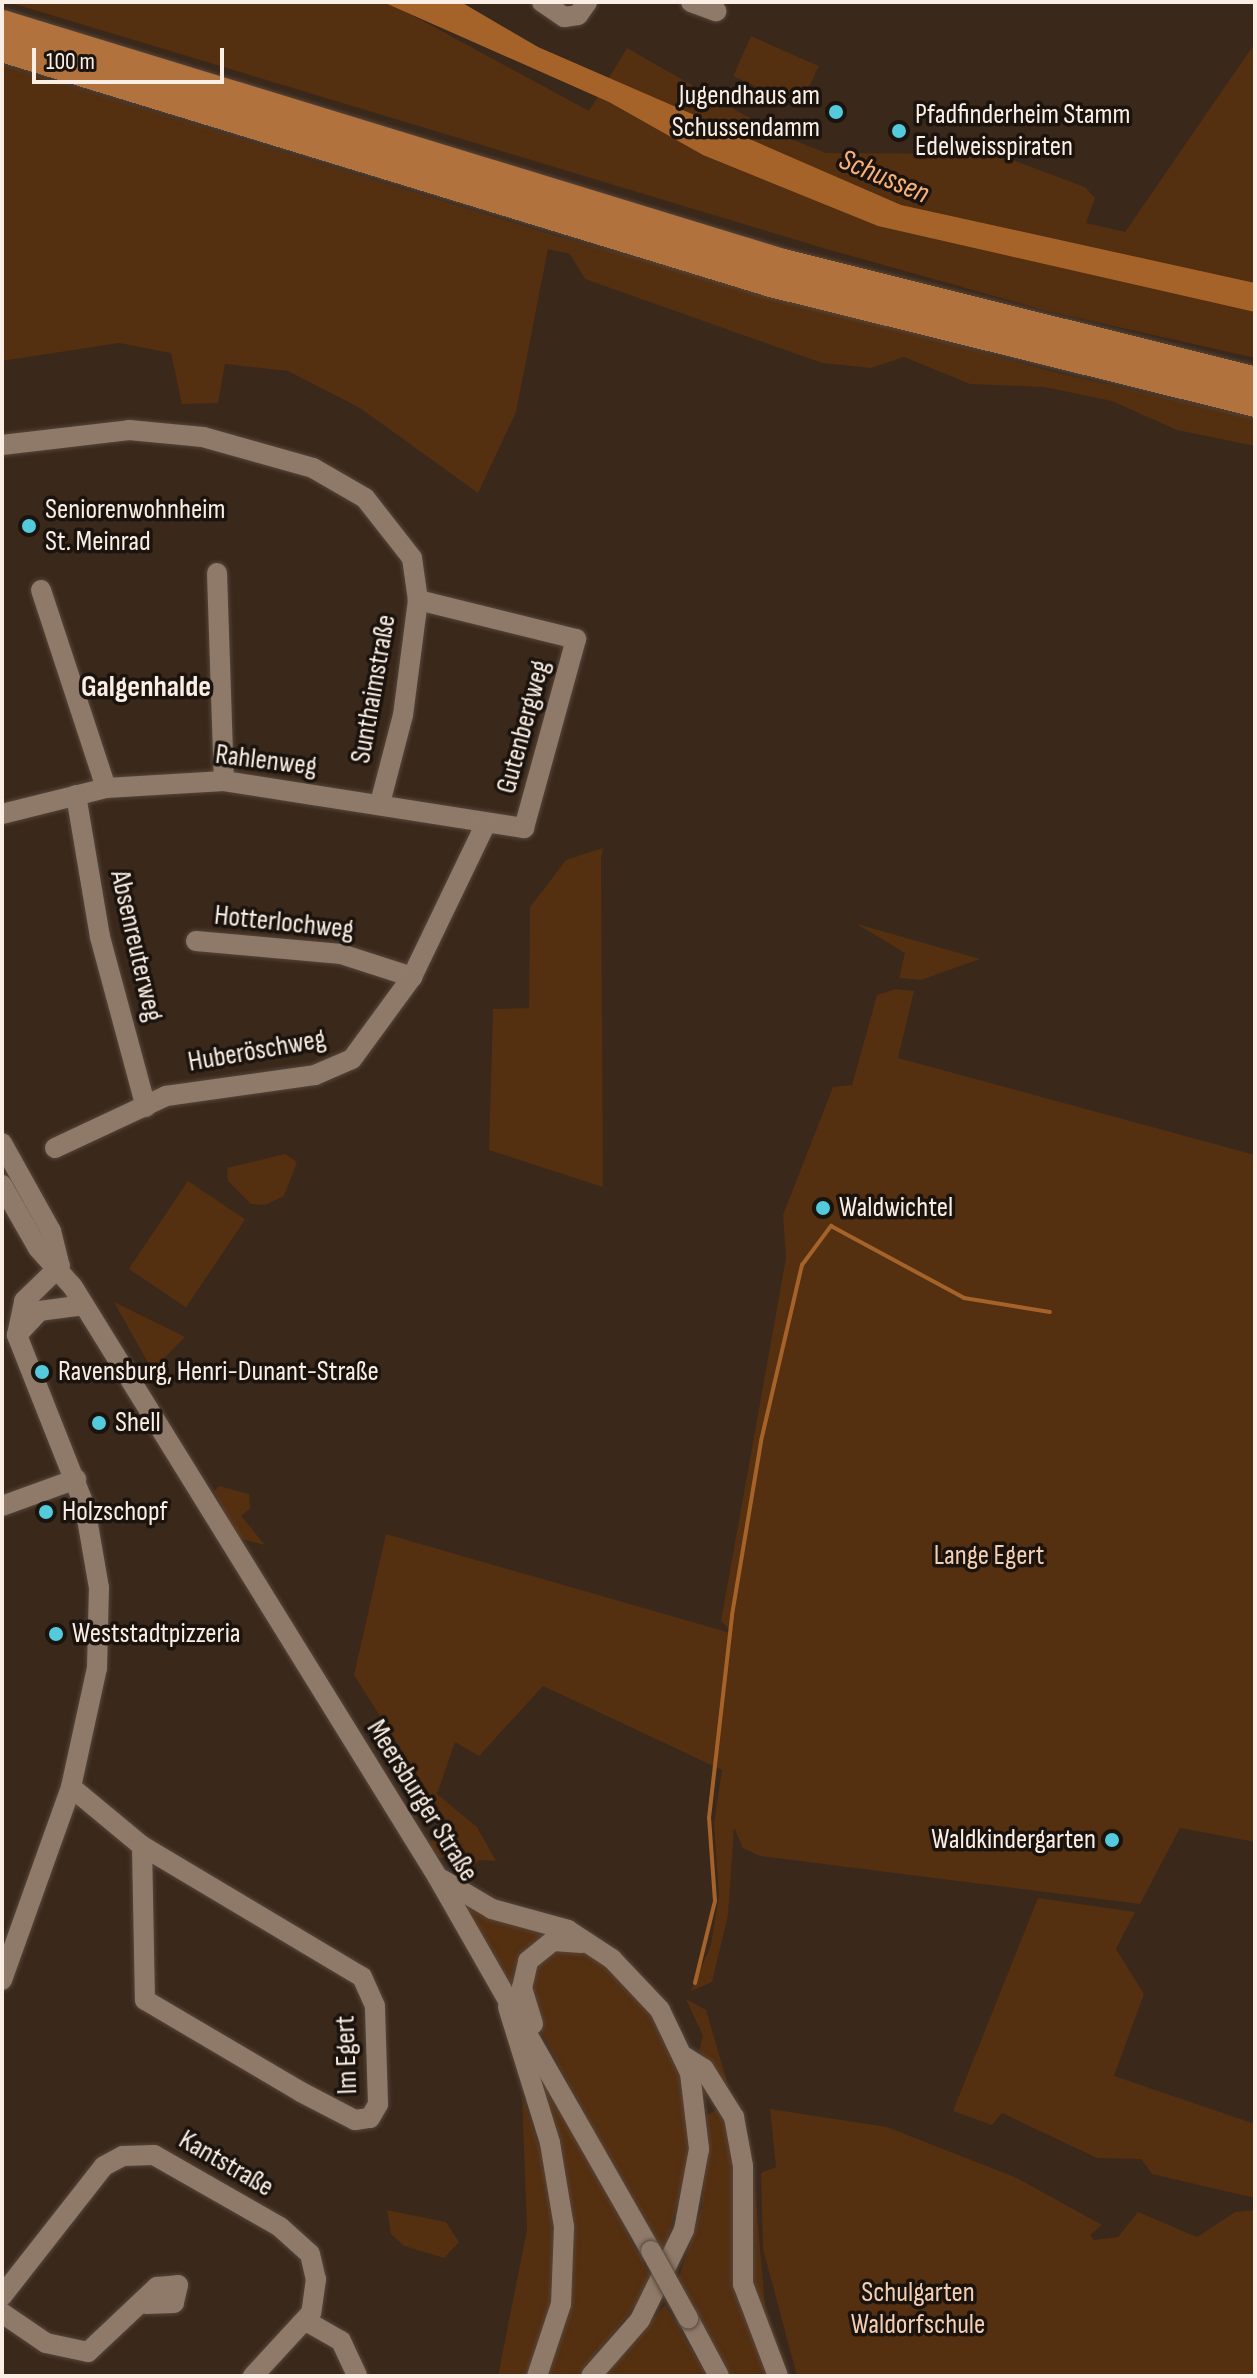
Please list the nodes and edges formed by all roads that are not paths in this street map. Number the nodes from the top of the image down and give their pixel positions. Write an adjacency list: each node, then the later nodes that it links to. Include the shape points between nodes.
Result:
1 (542, 2): 3 (street, via 564,17)
2 (691, 2): 4 (street)
3 (583, 8)
4 (716, 11)
5 (2, 24): 7 (highway, via 783,263)
6 (2, 48): 8 (highway, via 771,283)
7 (1255, 381)
8 (1255, 403)
9 (2, 445): 12 (street, Sunthaimstraße, via 129,430 232,441 313,468 365,498 393,526 412,558)
10 (217, 573): 13 (street)
11 (41, 590): 14 (street)
12 (418, 600): 16 (street, Sunthaimstraße, via 403,715); 19 (street, Gutenbergweg, via 576,639)
13 (224, 781): 14 (street, Rahlenweg); 16 (street, Rahlenweg)
14 (106, 788): 15 (street, Rahlenweg)
15 (76, 795): 17 (street, Rahlenweg); 22 (street, Absenreuterweg, via 100,937)
16 (380, 803): 18 (street, Rahlenweg)
17 (2, 814)
18 (485, 825): 19 (street, Rahlenweg); 21 (street, Huberöschweg)
19 (524, 828)
20 (196, 941): 21 (street, Hotterlochweg, via 341,954)
21 (412, 977): 22 (street, Huberöschweg, via 335,1071 200,1087)
22 (146, 1107): 24 (street, Huberöschweg)
23 (2, 1143): 26 (street, Meersburger Straße, via 51,1231)
24 (55, 1148)
25 (2, 1185): 26 (street, Meersburger Straße, via 38,1248)
26 (60, 1266): 27 (street, Meersburger Straße); 28 (street, via 24,1301)
27 (84, 1305): 28 (street, via 39,1311); 33 (street, Meersburger Straße)
28 (9, 1331): 29 (street)
29 (76, 1479): 30 (street); 31 (street, via 95,1555 99,1621 93,1702)
30 (2, 1506)
31 (71, 1787): 32 (street, Im Egert); 35 (street)
32 (142, 1846): 32 (street, Im Egert, via 145,2000 301,2092 355,2120 370,2118 378,2104 375,2006 362,1977)
33 (437, 1876): 34 (street, via 492,1909 568,1930); 36 (street, Meersburger Straße)
34 (589, 1944): 37 (street, via 652,1999); 38 (street, via 548,1944 524,1973)
35 (2, 1980)
36 (505, 1992): 38 (street, Meersburger Straße); 45 (street, via 550,2143 564,2227 561,2304)
37 (685, 2057): 46 (street, via 699,2149 684,2230 640,2320); 48 (street, via 704,2069 734,2117 743,2166 743,2284)
38 (545, 2063): 47 (street, Meersburger Straße, bridge)
39 (2, 2296): 42 (street, Kantstraße, via 104,2166 123,2156 154,2155 306,2248 316,2279)
40 (146, 2304): 41 (street, via 88,2352 46,2343)
41 (2, 2313)
42 (306, 2321): 43 (street); 44 (street, via 341,2341)
43 (253, 2376)
44 (357, 2376)
45 (537, 2376)
46 (591, 2376)
47 (719, 2376)
48 (778, 2376)

